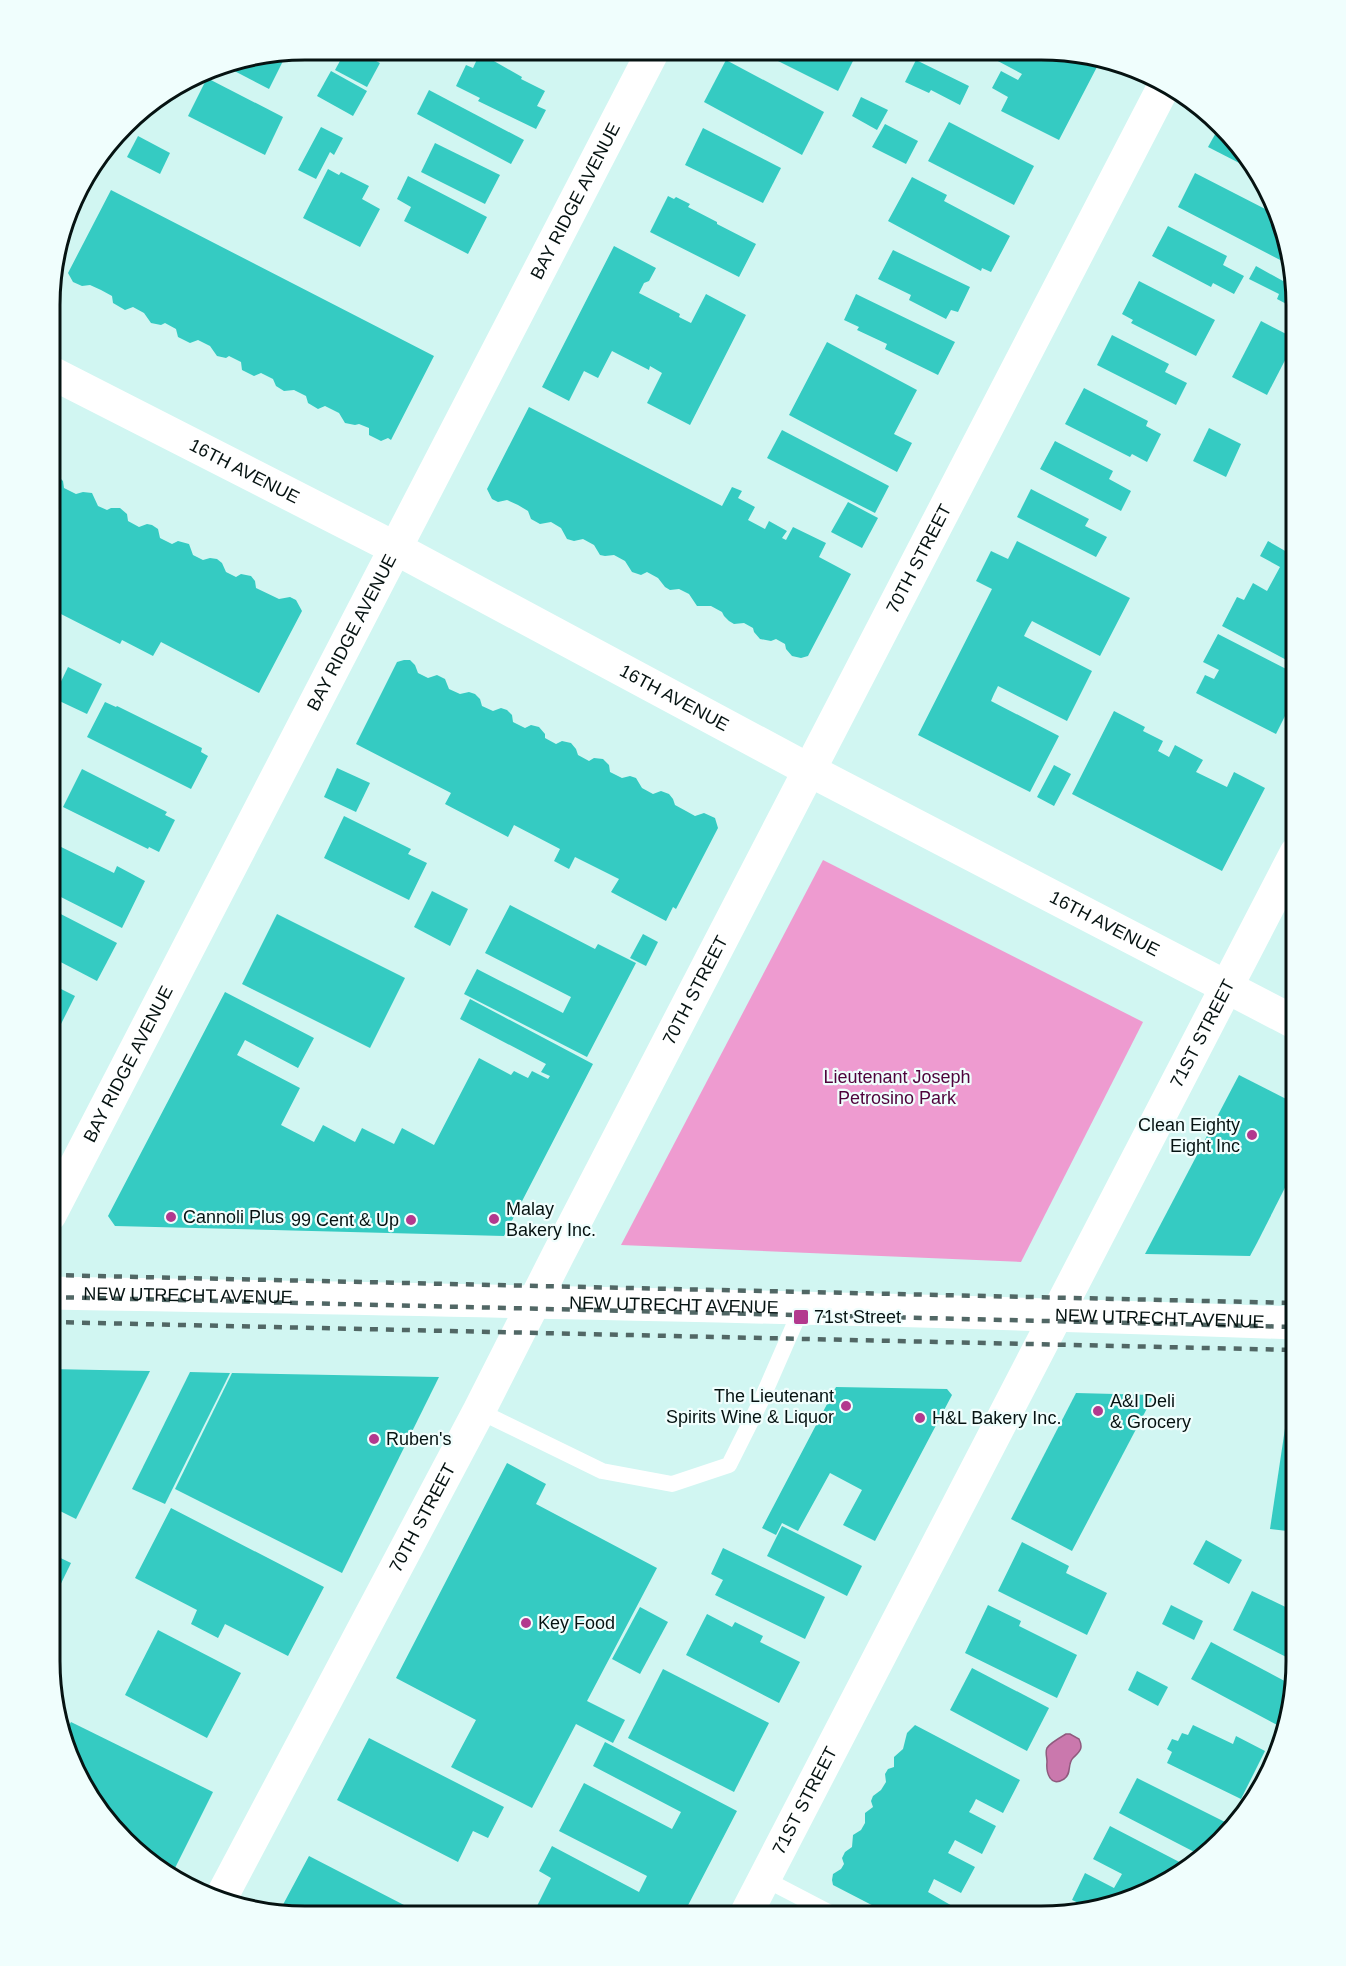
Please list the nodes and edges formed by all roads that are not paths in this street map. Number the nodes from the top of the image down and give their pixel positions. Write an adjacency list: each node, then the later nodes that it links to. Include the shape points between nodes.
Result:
1 (648, 60): 4 (street, BAY RIDGE AVENUE)
2 (1161, 92): 5 (street, 70TH STREET)
3 (60, 377): 4 (street, 16TH AVENUE)
4 (395, 548): 5 (street, 16TH AVENUE); 9 (street, BAY RIDGE AVENUE)
5 (809, 770): 7 (street, 16TH AVENUE); 11 (street, 70TH STREET)
6 (1286, 872): 7 (street, 71ST STREET)
7 (1227, 987): 8 (street, 16TH AVENUE); 13 (street, 71ST STREET)
8 (1286, 1018)
9 (60, 1196)
10 (60, 1293): 11 (street, NEW UTRECHT AVENUE)
11 (535, 1301): 12 (street, NEW UTRECHT AVENUE); 15 (street, 70TH STREET)
12 (802, 1307): 13 (street, NEW UTRECHT AVENUE); 15 (lane, via 729,1465 672,1484 602,1471)
13 (1056, 1314): 14 (street, NEW UTRECHT AVENUE); 16 (street, 71ST STREET)
14 (1286, 1323)
15 (479, 1411): 17 (street, 70TH STREET)
16 (765, 1879): 18 (street, 71ST STREET); 19 (lane)
17 (224, 1892)
18 (750, 1906)
19 (817, 1906)

